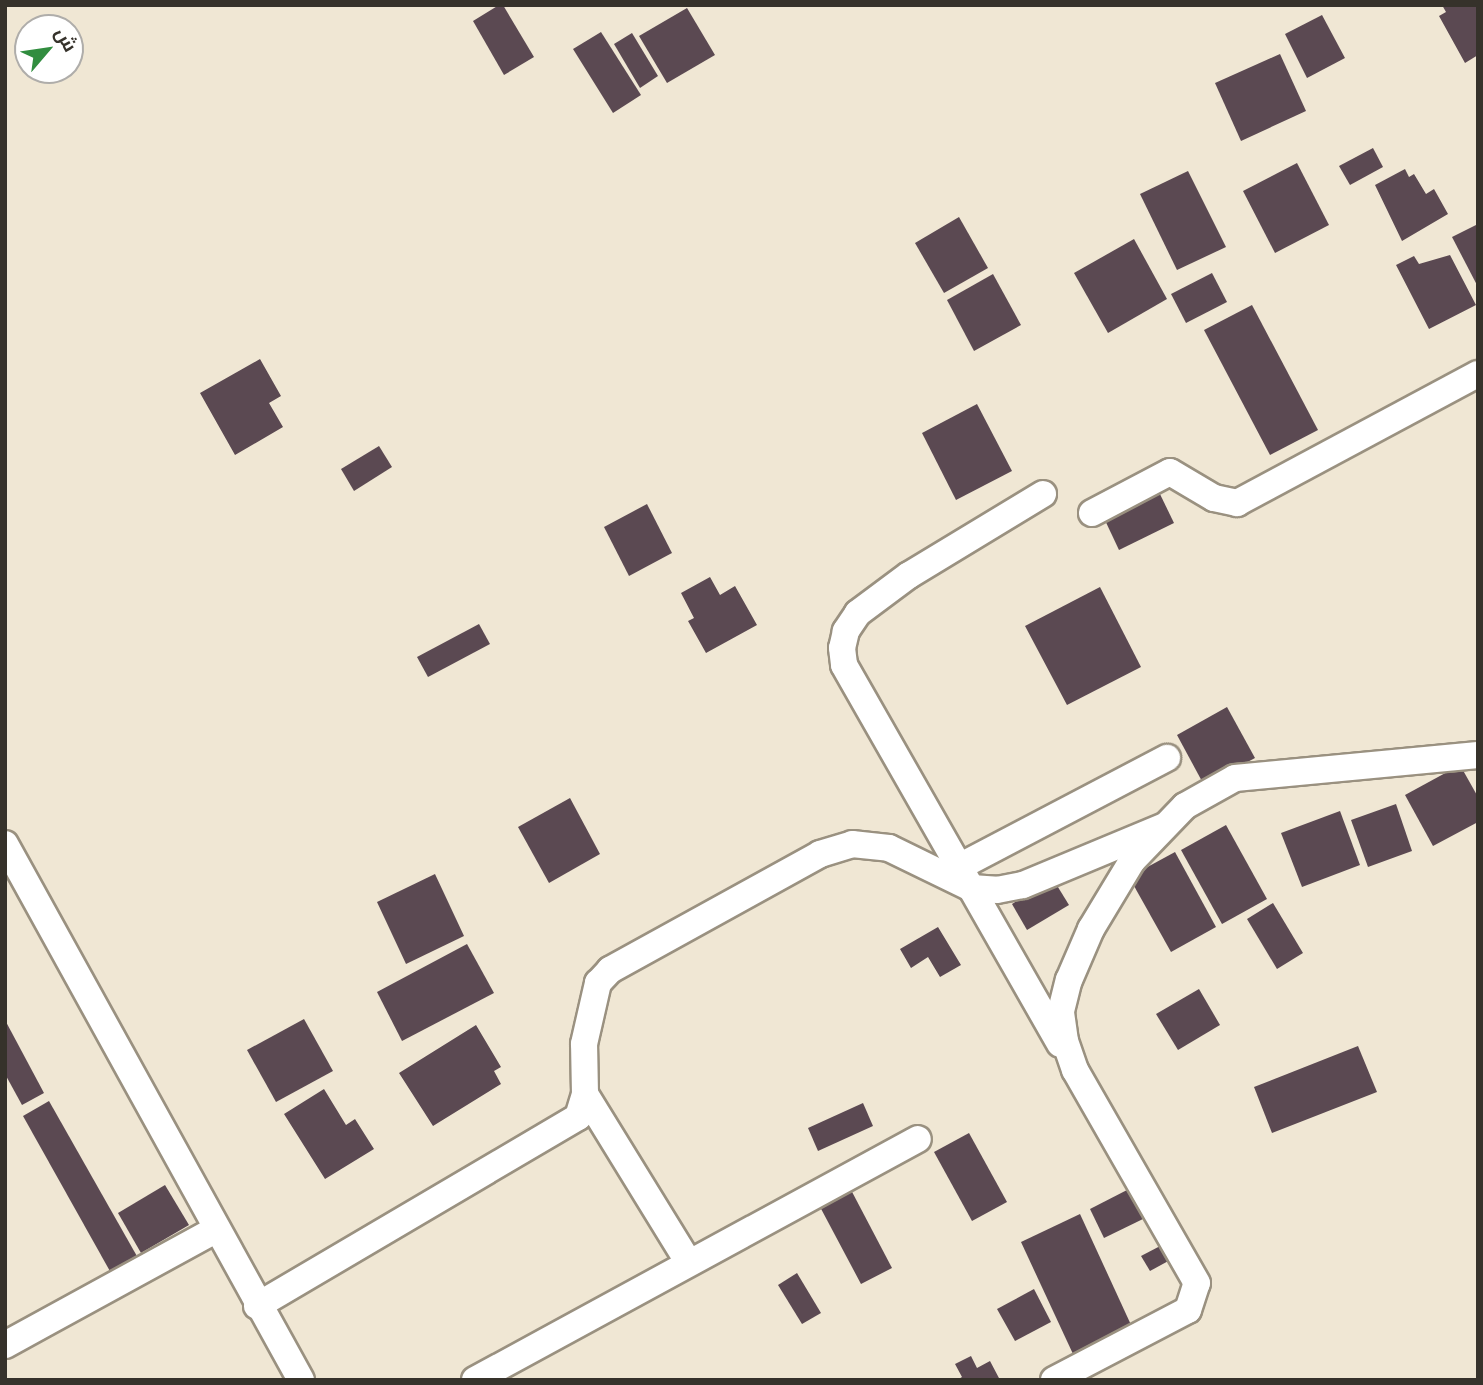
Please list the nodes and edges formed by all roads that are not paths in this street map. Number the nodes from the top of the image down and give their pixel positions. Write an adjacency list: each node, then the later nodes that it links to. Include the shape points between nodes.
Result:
1 (1478, 374): 3 (street, via 1237,503 1214,498 1170,471)
2 (1043, 494): 8 (street, via 909,575 858,613 842,648 844,666)
3 (1092, 513)
4 (1478, 755): 6 (street, via 1235,778 1185,806)
5 (1167, 758): 8 (street)
6 (1162, 827): 8 (street, via 1023,884 997,890); 9 (street, via 1132,861 1111,895 1069,980 1061,1011)
7 (5, 844): 12 (street)
8 (965, 878): 9 (street); 10 (street, via 889,848 852,844 820,855 610,970 598,983 584,1044)
9 (1075, 1070): 18 (street, via 1197,1283 1188,1310)
10 (585, 1094): 13 (street); 14 (street, via 578,1117 571,1122)
11 (918, 1139): 13 (street)
12 (215, 1230): 14 (street); 15 (street)
13 (689, 1263): 17 (street)
14 (257, 1306): 16 (street)
15 (5, 1345)
16 (301, 1380)
17 (475, 1380)
18 (1054, 1380)

